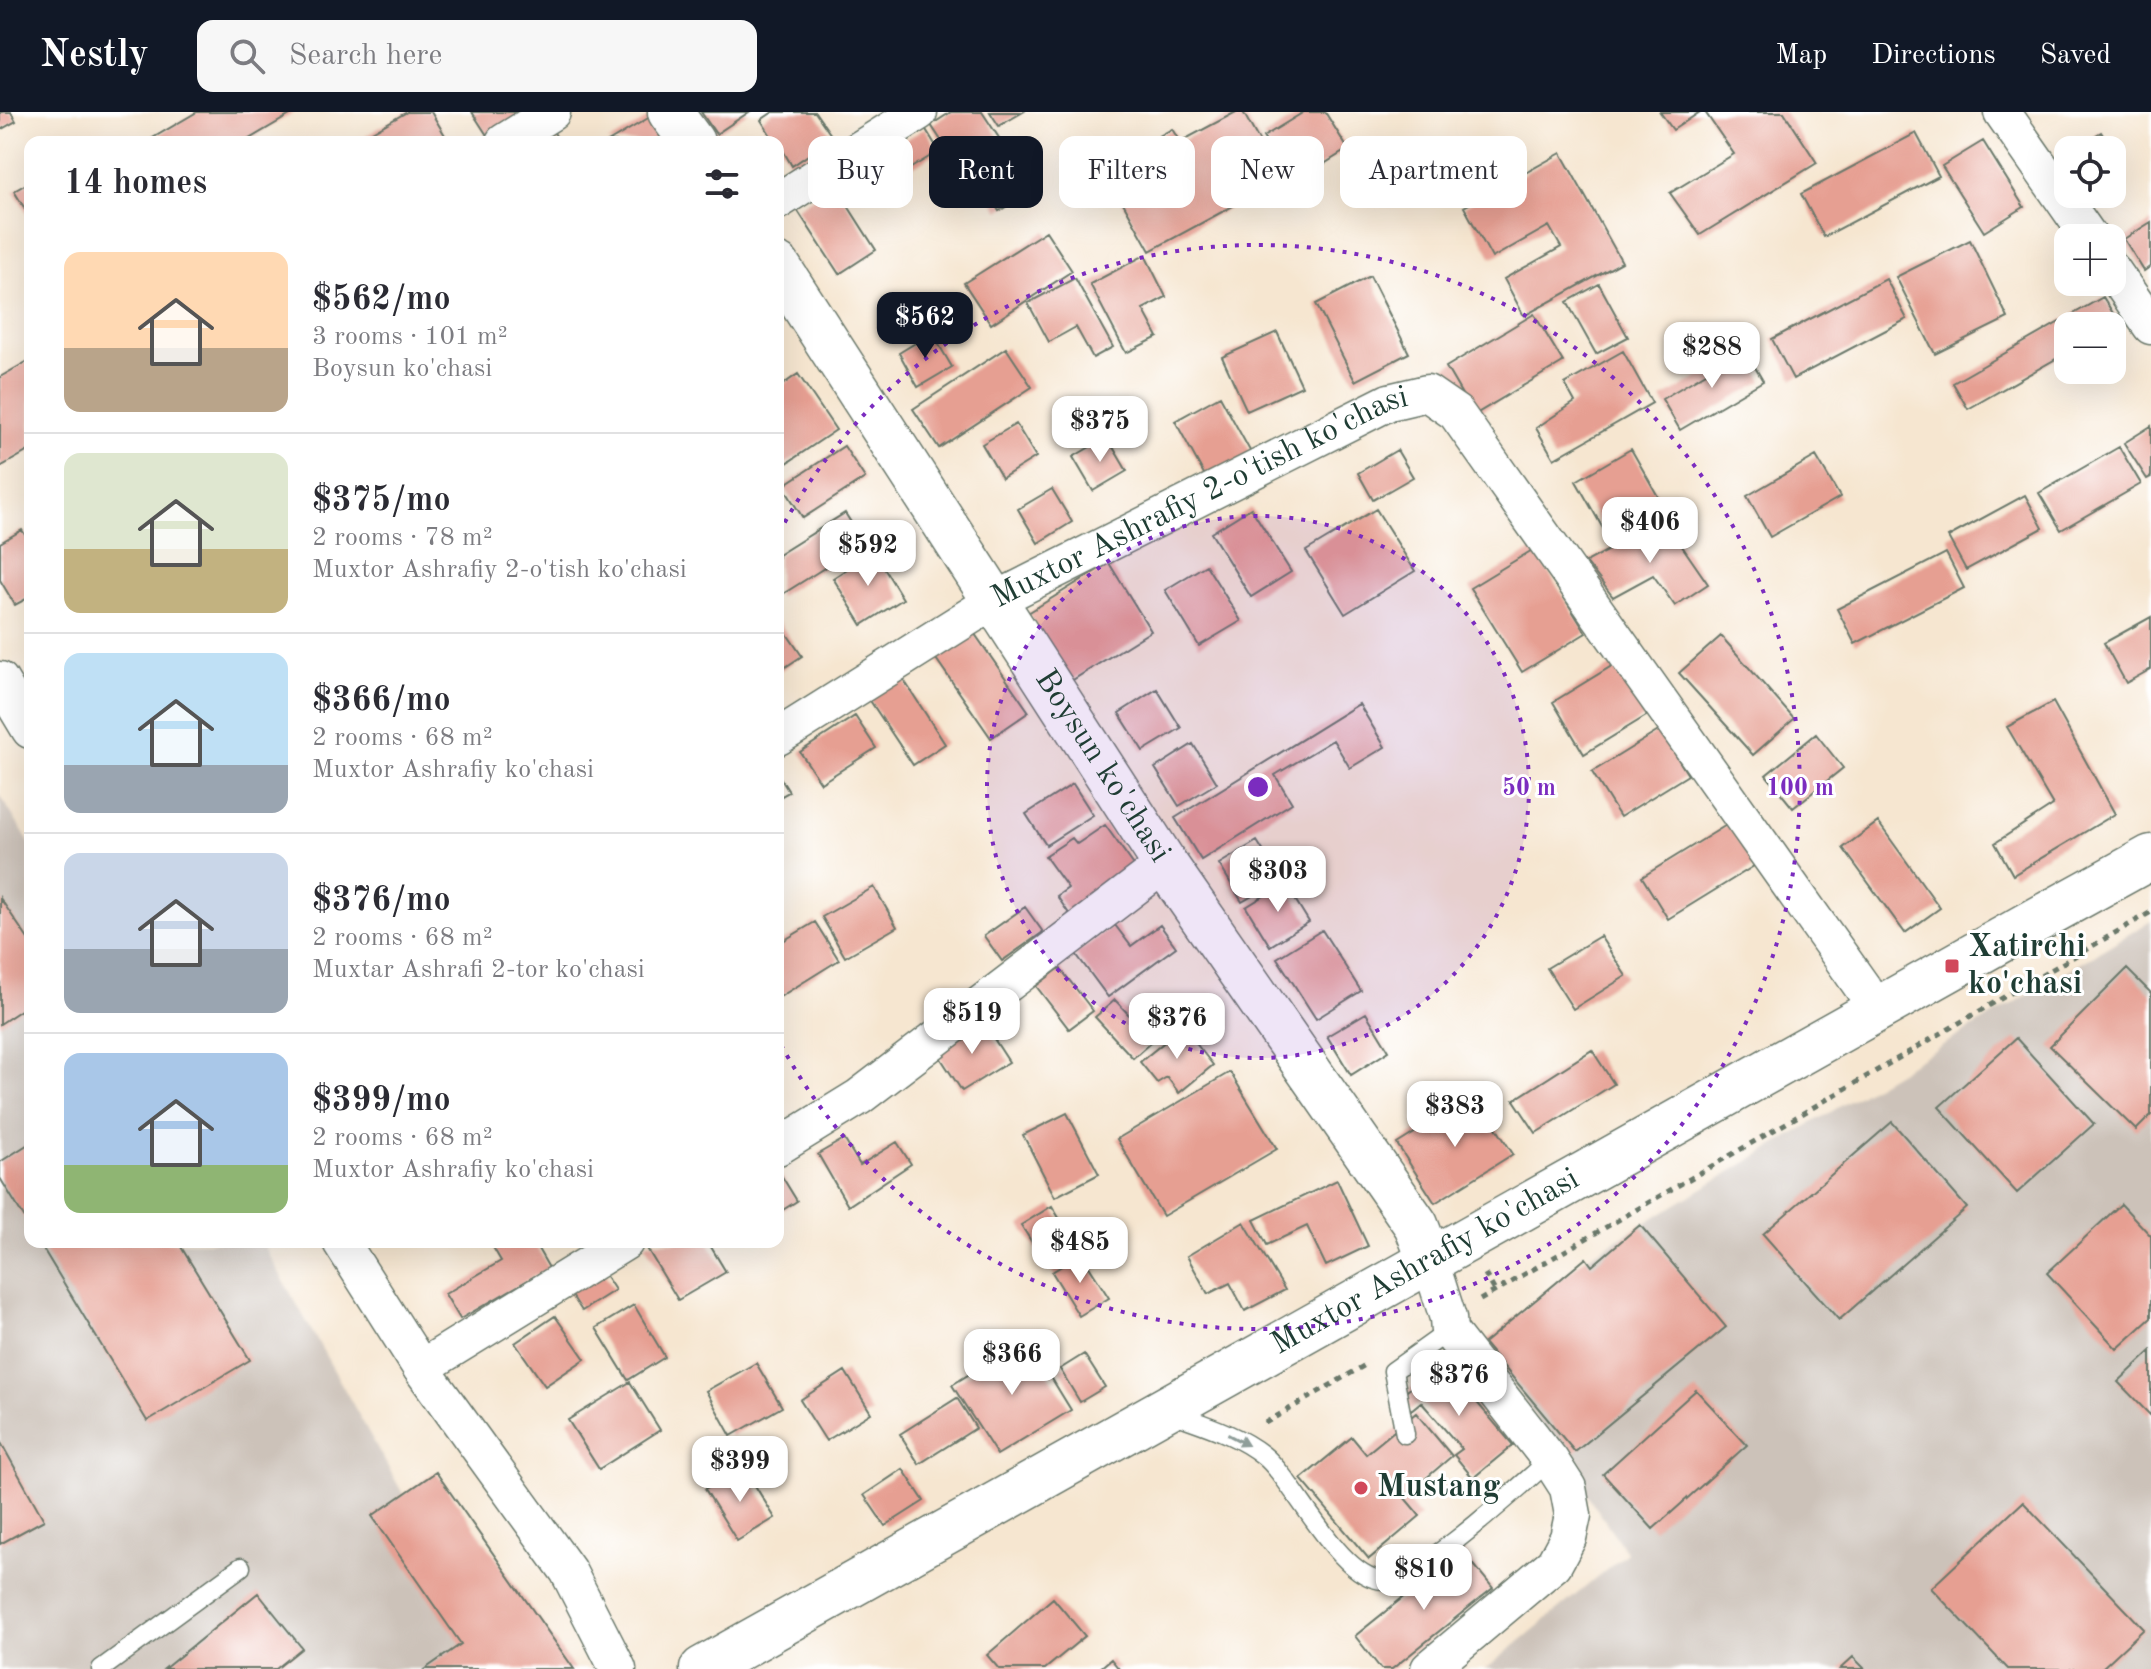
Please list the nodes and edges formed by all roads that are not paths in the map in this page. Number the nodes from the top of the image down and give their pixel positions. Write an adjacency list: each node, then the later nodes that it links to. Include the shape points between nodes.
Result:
1 (552, 112): 5 (street)
2 (670, 112): 6 (main road)
3 (919, 112): 7 (street)
4 (2002, 112): 8 (street)
5 (514, 136)
6 (688, 136)
7 (784, 197)
8 (2080, 224)
9 (784, 275): 12 (main road, Boysun ko'chasi)
10 (2126, 290): 11 (street)
11 (2151, 326)
12 (994, 601): 15 (street, Muxtor Ashrafiy 2-o'tish ko'chasi); 17 (main road, Boysun ko'chasi); 18 (street, Muxtor Ashrafiy 2-o'tish ko'chasi, via 1389,402 1427,393 1456,413)
13 (0, 680): 14 (street)
14 (24, 720)
15 (784, 733)
16 (2151, 857): 18 (main road, Muxtor Ashrafiy ko'chasi)
17 (1165, 864): 19 (street, via 859,1097); 22 (main road, Boysun ko'chasi, via 1416,1225)
18 (1877, 1008): 22 (main road, Muxtor Ashrafiy ko'chasi)
19 (784, 1143)
20 (345, 1248): 24 (street)
21 (615, 1248): 24 (street)
22 (1430, 1261): 23 (street); 25 (main road, Muxtor Ashrafiy ko'chasi)
23 (1448, 1324): 26 (lane, via 1393,1371); 27 (street)
24 (421, 1368): 30 (street, via 568,1571)
25 (1166, 1411): 27 (lane, one-way to 27, via 1239,1438 1266,1457 1327,1538 1364,1575 1384,1580 1426,1564); 31 (main road, Muxtor Ashrafiy ko'chasi)
26 (1405, 1434)
27 (1550, 1460): 32 (street, via 1568,1488 1573,1515 1554,1564)
28 (241, 1567): 29 (lane)
29 (101, 1669)
30 (618, 1669)
31 (702, 1669)
32 (1429, 1669)

